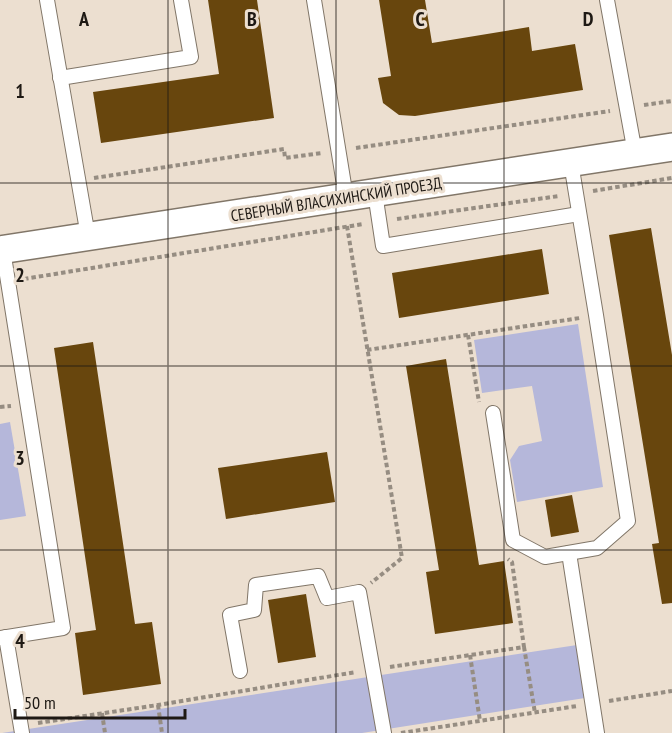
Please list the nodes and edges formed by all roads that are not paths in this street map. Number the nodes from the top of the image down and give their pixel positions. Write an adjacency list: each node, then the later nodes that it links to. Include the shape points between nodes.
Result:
1 (47, 0): 5 (lane)
2 (181, 0): 5 (lane, via 191,57)
3 (314, 0): 10 (lane)
4 (607, 0): 7 (lane)
5 (60, 78): 12 (lane)
6 (672, 147): 7 (street, СЕВЕРНЫЙ ВЛАСИХИНСКИЙ ПРОЕЗД)
7 (635, 153): 8 (street, СЕВЕРНЫЙ ВЛАСИХИНСКИЙ ПРОЕЗД)
8 (571, 163): 9 (street, СЕВЕРНЫЙ ВЛАСИХИНСКИЙ ПРОЕЗД); 11 (lane)
9 (375, 193): 10 (street, СЕВЕРНЫЙ ВЛАСИХИНСКИЙ ПРОЕЗД); 11 (lane, via 383,246)
10 (346, 197): 12 (street, СЕВЕРНЫЙ ВЛАСИХИНСКИЙ ПРОЕЗД)
11 (579, 214): 16 (lane, via 628,521 597,548)
12 (88, 237): 13 (street, СЕВЕРНЫЙ ВЛАСИХИНСКИЙ ПРОЕЗД)
13 (1, 250): 14 (lane, via 8,282)
14 (6, 312): 17 (lane, via 63,628)
15 (493, 413): 16 (lane, via 513,540 545,557)
16 (569, 553): 21 (lane)
17 (3, 637): 19 (lane)
18 (240, 671): 20 (lane, via 230,615 254,610 256,585 318,576 327,598 359,592)
19 (22, 733)
20 (384, 733)
21 (597, 733)

